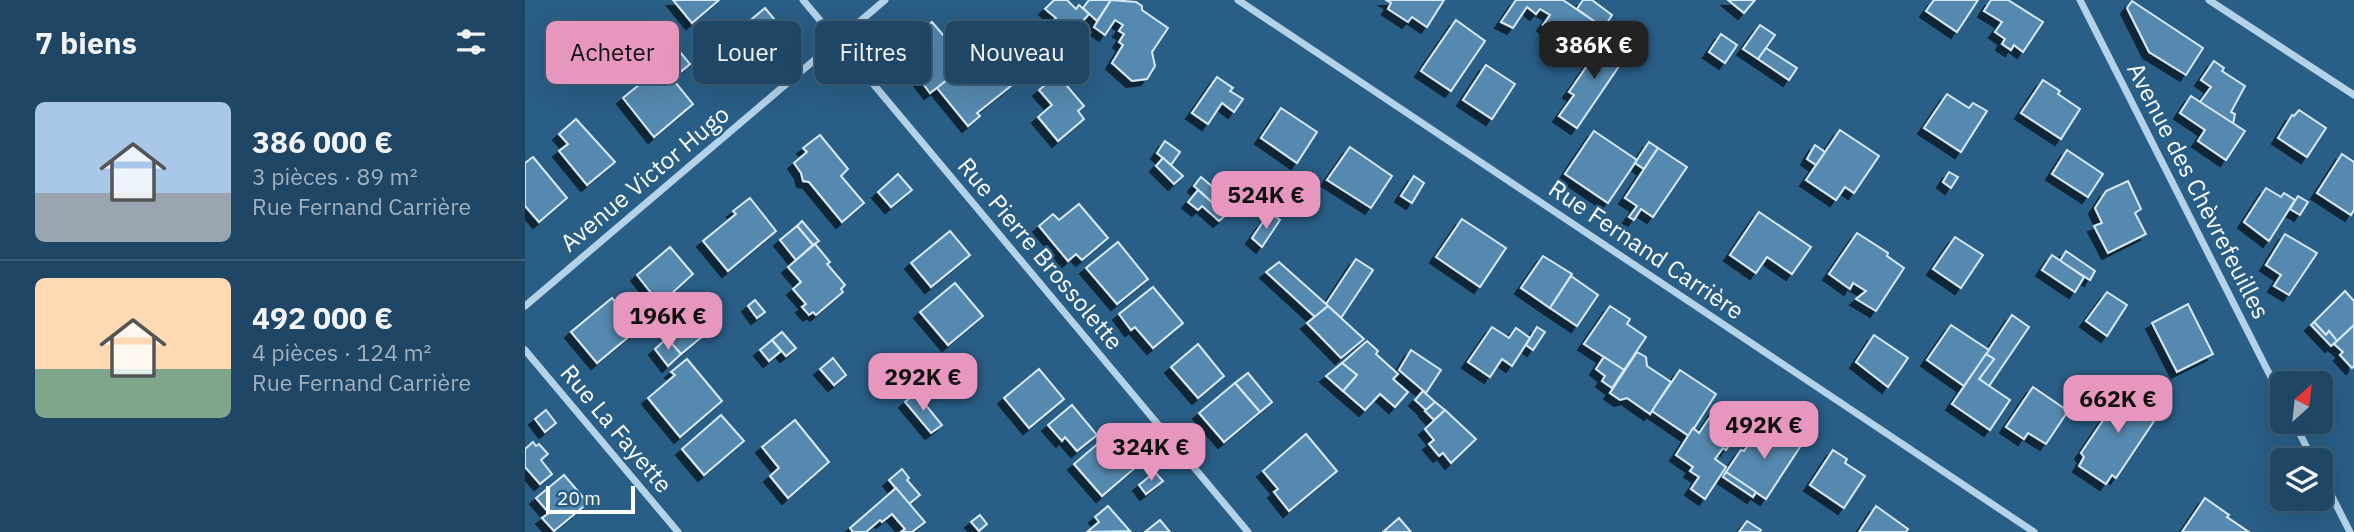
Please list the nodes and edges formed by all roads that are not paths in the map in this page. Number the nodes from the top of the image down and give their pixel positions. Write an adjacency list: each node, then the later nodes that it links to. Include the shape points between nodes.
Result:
1 (803, 0): 6 (street, Rue Pierre Brossolette)
2 (885, 0): 7 (street, Avenue Victor Hugo)
3 (1238, 0): 17 (street, Rue Fernand Carrière)
4 (2080, 0): 13 (street, Avenue des Chèvrefeuilles)
5 (2209, 0): 10 (street)
6 (820, 21)
7 (860, 21)
8 (815, 60): 11 (street, Avenue Victor Hugo)
9 (873, 84): 16 (street, Rue Pierre Brossolette)
10 (2354, 94)
11 (525, 306)
12 (525, 350): 15 (street, Rue La Fayette)
13 (2270, 375)
14 (2333, 499): 18 (street)
15 (677, 532)
16 (1248, 532)
17 (2034, 532)
18 (2350, 532)

